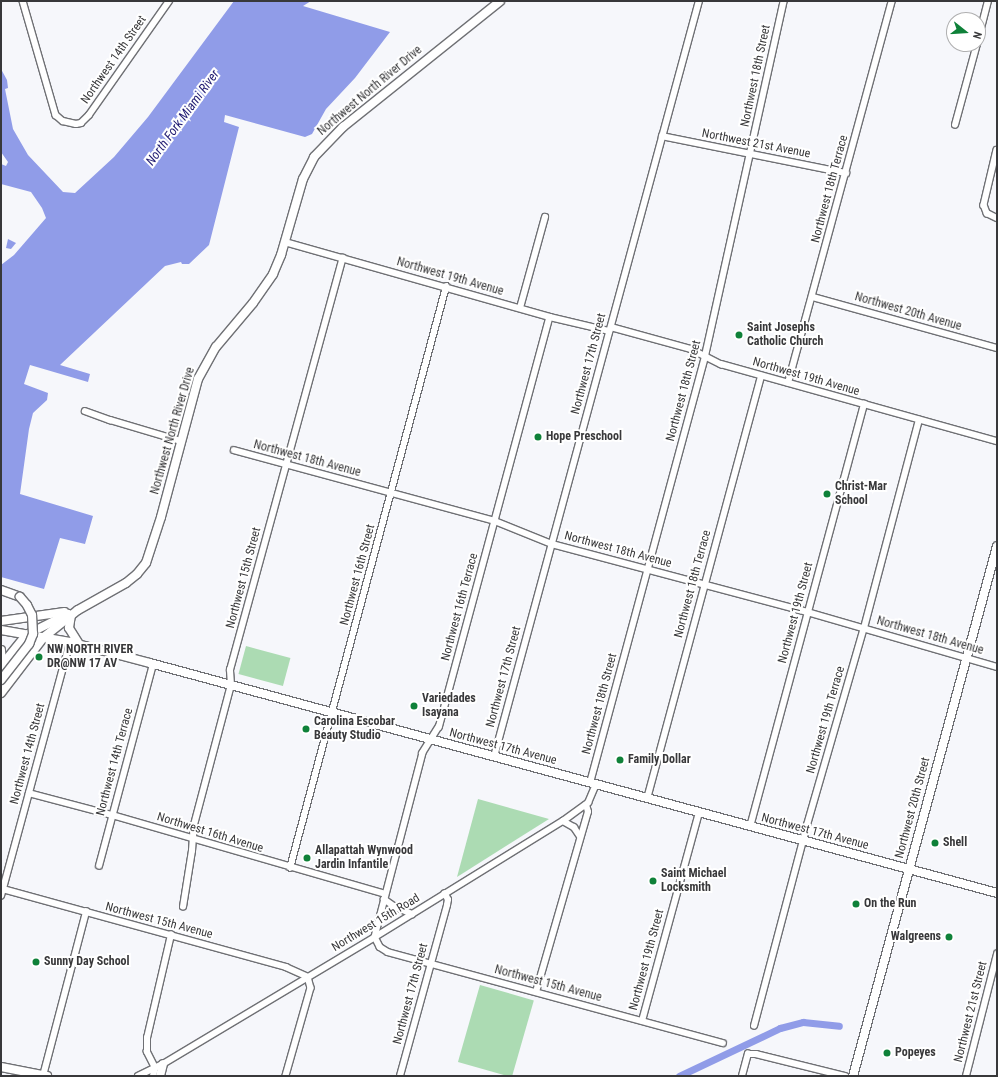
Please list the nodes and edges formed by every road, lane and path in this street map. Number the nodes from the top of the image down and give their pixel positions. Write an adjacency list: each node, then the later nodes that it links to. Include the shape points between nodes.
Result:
1 (23, 1): 2 (street, Northwest 14th Street, via 53,108 59,119 72,124 81,123 89,115)
2 (169, 1)
3 (500, 1): 17 (main road, Northwest North River Drive, via 352,119 322,147 304,176)
4 (699, 1): 11 (street, Northwest 17th Street)
5 (784, 1): 13 (street, Northwest 18th Street)
6 (892, 1): 14 (street, Northwest 18th Terrace)
7 (988, 1): 8 (street)
8 (985, 12)
9 (975, 52): 10 (street)
10 (955, 125)
11 (662, 136): 13 (street, Northwest 21st Avenue); 23 (street, Northwest 17th Street)
12 (997, 150): 16 (street, via 984,200 987,213)
13 (750, 154): 14 (street, Northwest 21st Avenue); 25 (street, Northwest 18th Street)
14 (846, 173): 20 (street, Northwest 18th Terrace)
15 (545, 217): 21 (street)
16 (997, 218)
17 (285, 242): 18 (street, Northwest 19th Avenue); 31 (main road, Northwest North River Drive, via 273,274 264,289 205,364)
18 (343, 258): 19 (street, Northwest 19th Avenue); 34 (street, Northwest 15th Street)
19 (446, 287): 21 (street, Northwest 19th Avenue); 35 (street, Northwest 16th Street)
20 (813, 297): 24 (street, Northwest 20th Avenue); 27 (street, Northwest 18th Terrace)
21 (520, 308): 22 (street, Northwest 19th Avenue)
22 (550, 317): 23 (street, Northwest 19th Avenue); 36 (street, Northwest 16th Terrace)
23 (610, 329): 25 (street, Northwest 19th Avenue, via 691,349); 37 (street, Northwest 17th Street)
24 (997, 348)
25 (705, 356): 26 (street, Northwest 19th Avenue, via 714,362); 39 (street, Northwest 18th Street)
26 (761, 376): 27 (street, Northwest 19th Avenue); 40 (street, Northwest 18th Terrace)
27 (788, 383): 28 (street, Northwest 19th Avenue)
28 (864, 404): 30 (street, Northwest 19th Avenue); 43 (street, Northwest 19th Street)
29 (85, 411): 31 (street)
30 (919, 420): 32 (street, Northwest 19th Avenue); 46 (street, Northwest 19th Terrace)
31 (181, 441): 42 (main road, Northwest North River Drive, via 158,528 142,569 114,590)
32 (997, 441)
33 (234, 450): 34 (street, Northwest 18th Avenue)
34 (286, 464): 35 (street, Northwest 18th Avenue); 58 (street, Northwest 15th Street, via 230,670)
35 (391, 493): 36 (street, Northwest 18th Avenue); 60 (street, Northwest 16th Street)
36 (495, 521): 37 (street, Northwest 18th Avenue); 61 (street, Northwest 16th Terrace, via 439,727)
37 (552, 544): 39 (street, Northwest 18th Avenue); 62 (street, Northwest 17th Street)
38 (997, 546): 53 (main road, Northwest 20th Street)
39 (648, 570): 40 (street, Northwest 18th Avenue); 63 (street, Northwest 18th Street)
40 (704, 584): 43 (street, Northwest 18th Avenue); 65 (street, Northwest 18th Terrace)
41 (1, 590): 57 (main road, bridge, via 20,597 31,612 34,624 29,644)
42 (78, 610): 44 (main road, Northwest North River Drive); 45 (main road); 48 (main road, Northwest North River Drive)
43 (807, 612): 46 (street, Northwest 18th Avenue); 70 (street, Northwest 19th Street)
44 (71, 615): 49 (main road, Northwest North River Drive); 51 (main road, via 69,628)
45 (1, 621)
46 (864, 628): 53 (street, Northwest 18th Avenue); 73 (street, Northwest 19th Terrace)
47 (1, 630): 48 (main road, Northwest 17th Avenue)
48 (26, 635): 49 (main road, Northwest 17th Avenue); 55 (main road, Northwest North River Drive)
49 (44, 637): 50 (main road, Northwest 17th Avenue); 59 (main road, Northwest North River Drive)
50 (70, 642): 51 (main road, Northwest 17th Avenue); 64 (street, Northwest 14th Street)
51 (80, 644): 54 (main road, Northwest 17th Avenue)
52 (1, 650): 55 (main road)
53 (967, 658): 56 (street, Northwest 18th Avenue); 76 (main road, Northwest 20th Street)
54 (153, 664): 58 (main road, Northwest 17th Avenue); 68 (street, Northwest 14th Terrace)
55 (1, 665)
56 (997, 667)
57 (1, 680)
58 (231, 685): 60 (main road, Northwest 17th Avenue); 72 (street, Northwest 15th Street)
59 (1, 693)
60 (332, 712): 61 (main road, Northwest 17th Avenue); 75 (street, Northwest 16th Street)
61 (431, 740): 62 (main road, Northwest 17th Avenue); 81 (street, Northwest 16th Terrace, via 423,752)
62 (494, 757): 63 (main road, Northwest 17th Avenue)
63 (593, 784): 65 (main road, Northwest 17th Avenue); 66 (street, Northwest 15th Road, via 591,800)
64 (29, 793): 68 (street, Northwest 16th Avenue); 77 (street, Northwest 14th Street)
65 (647, 798): 67 (main road, Northwest 17th Avenue)
66 (586, 805): 69 (street, Northwest 15th Road); 71 (street, via 588,812)
67 (699, 813): 70 (main road, Northwest 17th Avenue); 91 (street, Northwest 19th Street)
68 (112, 815): 72 (street, Northwest 16th Avenue); 74 (street, Northwest 14th Terrace)
69 (563, 821): 71 (street, via 574,827); 79 (street, Northwest 15th Road)
70 (750, 827): 73 (main road, Northwest 17th Avenue)
71 (580, 836): 90 (street)
72 (192, 839): 75 (street, Northwest 16th Avenue); 82 (street, Northwest 15th Street)
73 (804, 842): 76 (main road, Northwest 17th Avenue); 92 (street, Northwest 19th Terrace)
74 (99, 866)
75 (290, 868): 81 (street, Northwest 16th Avenue)
76 (909, 870): 78 (main road, Northwest 17th Avenue); 105 (main road, Northwest 20th Street)
77 (3, 889): 80 (street, Northwest 14th Street); 83 (street, Northwest 15th Avenue)
78 (997, 893)
79 (445, 894): 84 (street, Northwest 15th Road); 88 (street, Northwest 17th Street, via 447,905)
80 (1, 896)
81 (385, 897): 84 (street, via 394,906); 86 (street, Northwest 16th Terrace)
82 (183, 907)
83 (86, 912): 85 (street, Northwest 15th Avenue); 97 (street)
84 (412, 914): 86 (street, Northwest 15th Road)
85 (172, 935): 89 (street, Northwest 15th Avenue, via 286,967); 96 (street, via 147,1038 148,1052)
86 (375, 937): 88 (street, Northwest 15th Avenue, via 380,947 388,952); 89 (street, Northwest 15th Road)
87 (997, 954): 106 (street, Northwest 21st Street)
88 (431, 963): 90 (street, Northwest 15th Avenue); 102 (street, Northwest 17th Street)
89 (308, 977): 94 (street, Northwest 15th Road); 101 (street, via 311,988)
90 (536, 992): 91 (street, Northwest 15th Avenue)
91 (642, 1021): 93 (street, Northwest 15th Avenue)
92 (754, 1026)
93 (723, 1043)
94 (163, 1064): 96 (street, Northwest 15th Road); 100 (main road)
95 (1, 1067): 97 (main road)
96 (155, 1068): 98 (street, Northwest 15th Road); 99 (street)
97 (45, 1076)
98 (138, 1076)
99 (153, 1076)
100 (160, 1076)
101 (286, 1076)
102 (400, 1076)
103 (742, 1076): 104 (street, via 748,1054)
104 (844, 1076)
105 (853, 1076)
106 (966, 1076)

